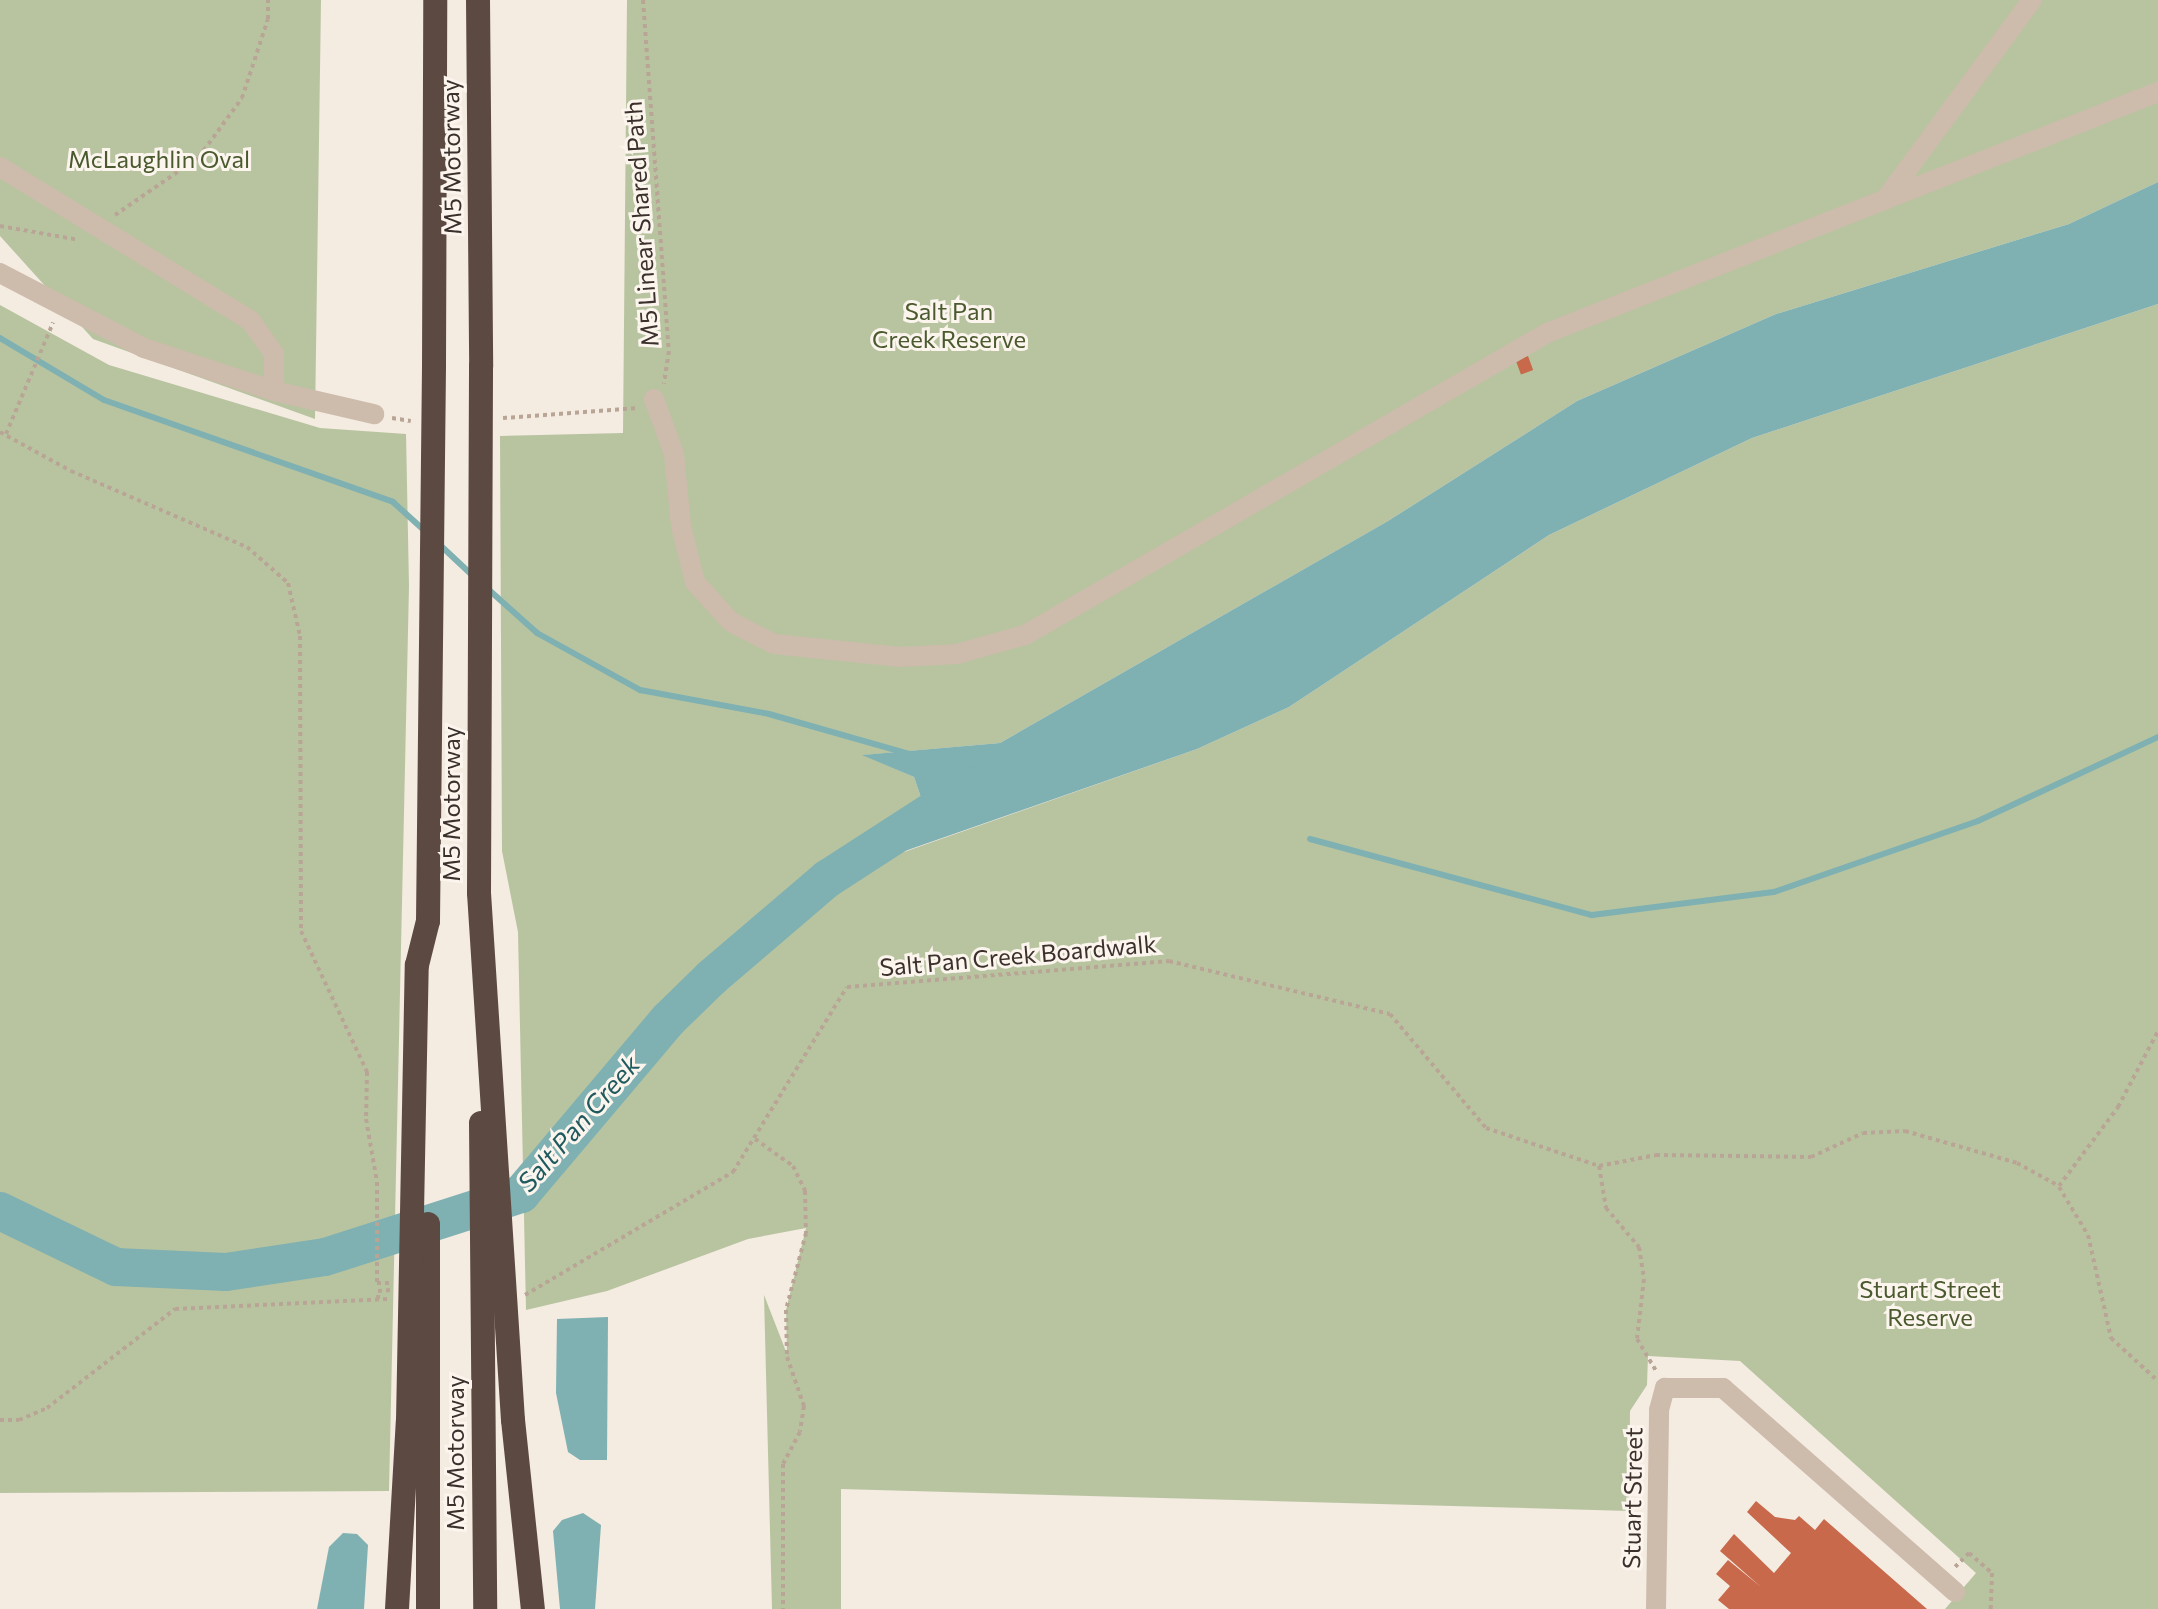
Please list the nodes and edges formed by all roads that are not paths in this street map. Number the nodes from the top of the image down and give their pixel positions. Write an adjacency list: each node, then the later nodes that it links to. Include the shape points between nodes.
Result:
1 (435, 0): 12 (highway, M5 Motorway, bridge, via 428,921)
2 (478, 0): 11 (highway, M5 Motorway, bridge)
3 (2032, 0): 6 (street)
4 (2158, 92): 6 (street)
5 (0, 167): 8 (street, via 251,321 274,354)
6 (1885, 200): 9 (street, via 1547,333 1025,635 957,654 900,657 774,644 731,622 695,582 681,526 674,454)
7 (0, 273): 8 (street, via 144,348)
8 (274, 391): 10 (street)
9 (654, 399)
10 (374, 414)
11 (479, 893): 16 (highway, M5 Motorway); 17 (highway, via 513,1420)
12 (418, 1421): 14 (highway); 15 (highway, M5 Motorway)
13 (1949, 1586): 18 (street, Stuart Street, via 1723,1388 1665,1388 1659,1410)
14 (397, 1609)
15 (428, 1609)
16 (485, 1609)
17 (533, 1609)
18 (1656, 1609)

